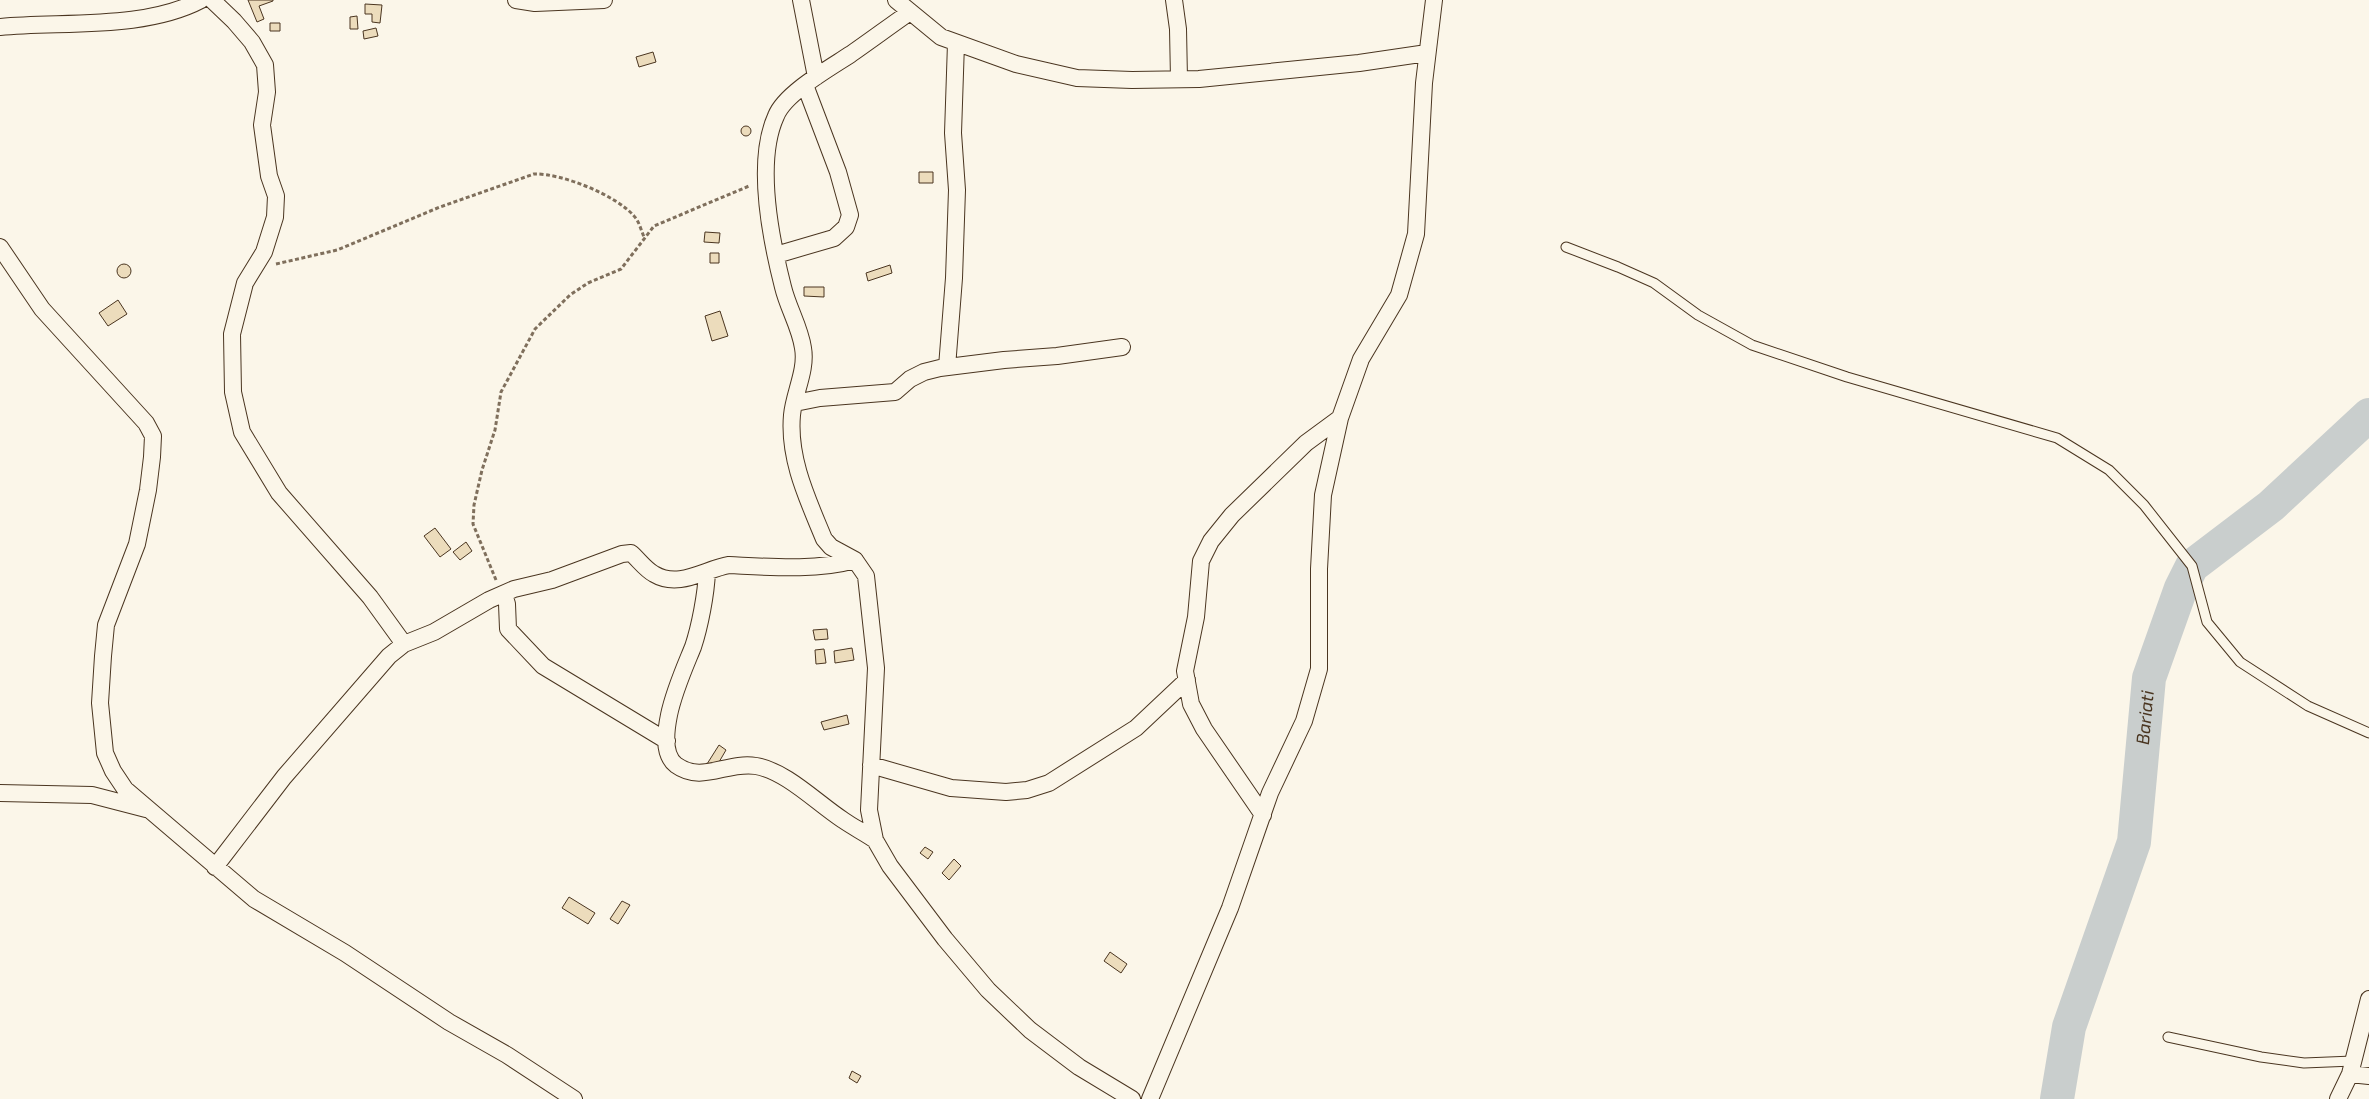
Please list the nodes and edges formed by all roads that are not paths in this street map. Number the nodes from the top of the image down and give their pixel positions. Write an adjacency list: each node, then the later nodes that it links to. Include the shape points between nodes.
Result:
1 (200, 0): 9 (street)
2 (212, 0): 25 (street, via 252,42 265,65 267,92 262,125 269,176 276,196 275,216 264,252 245,283 232,334 233,392 242,432 279,493 370,597)
3 (516, 0): 4 (street, via 535,3)
4 (604, 0)
5 (801, 0): 14 (street)
6 (1174, 0): 13 (street)
7 (1434, 0): 12 (street)
8 (902, 4): 11 (street, via 941,37); 14 (street)
9 (183, 5): 10 (street, via 128,20)
10 (0, 27)
11 (956, 44): 13 (street, via 1016,64 1077,78); 19 (street, via 953,133 957,209)
12 (1427, 53): 13 (street, via 1274,73); 21 (street, via 1416,234 1399,295 1361,360)
13 (1179, 80)
14 (810, 81): 17 (street, via 776,115 768,148 767,207); 17 (street, via 850,215 846,227 834,238)
15 (0, 247): 31 (street, via 42,308 146,423 152,436 152,457 137,544 106,625 100,703 105,752 113,771 125,788)
16 (1566, 247): 27 (lane, via 1654,283 1698,315 1752,345 1846,377 2057,438 2102,465 2144,505 2192,566 2207,622 2240,662 2308,706)
17 (776, 255): 20 (street, via 804,350)
18 (1122, 347): 19 (street)
19 (947, 367): 20 (street, via 924,372 895,392)
20 (795, 403): 22 (street, via 792,439 809,502 824,539)
21 (1340, 418): 26 (street, via 1282,464 1211,541 1201,561 1196,617 1185,671); 32 (street, via 1323,496 1319,669 1304,721)
22 (855, 560): 23 (street, via 809,566 729,565); 29 (street, via 866,576 876,668)
23 (707, 572): 24 (street, via 693,578 664,578 654,574 631,553); 28 (street, via 697,631 669,714)
24 (502, 594): 25 (street, via 434,632); 28 (street, via 507,604 508,629 543,666)
25 (404, 644): 34 (street, via 389,656 284,777)
26 (1187, 680): 29 (street, via 1136,728 1049,783 1026,790 1006,792 951,788); 32 (street, via 1191,704 1204,729)
27 (2369, 733)
28 (666, 741): 33 (street, via 668,757 690,772 698,774 731,766 756,766 774,771)
29 (871, 765): 33 (street, via 869,810)
30 (0, 793): 31 (street, via 92,795)
31 (149, 810): 34 (street)
32 (1263, 815): 41 (street, via 1230,908)
33 (875, 840): 40 (street, via 890,866 944,939 988,990 1030,1030 1072,1062)
34 (214, 867): 39 (street, via 254,899 345,953 449,1022 508,1054)
35 (2369, 999): 37 (street)
36 (2168, 1037): 37 (lane, via 2260,1056)
37 (2351, 1067): 38 (street); 42 (street)
38 (2369, 1076)
39 (574, 1099)
40 (1132, 1099)
41 (1150, 1099)
42 (2338, 1099)

